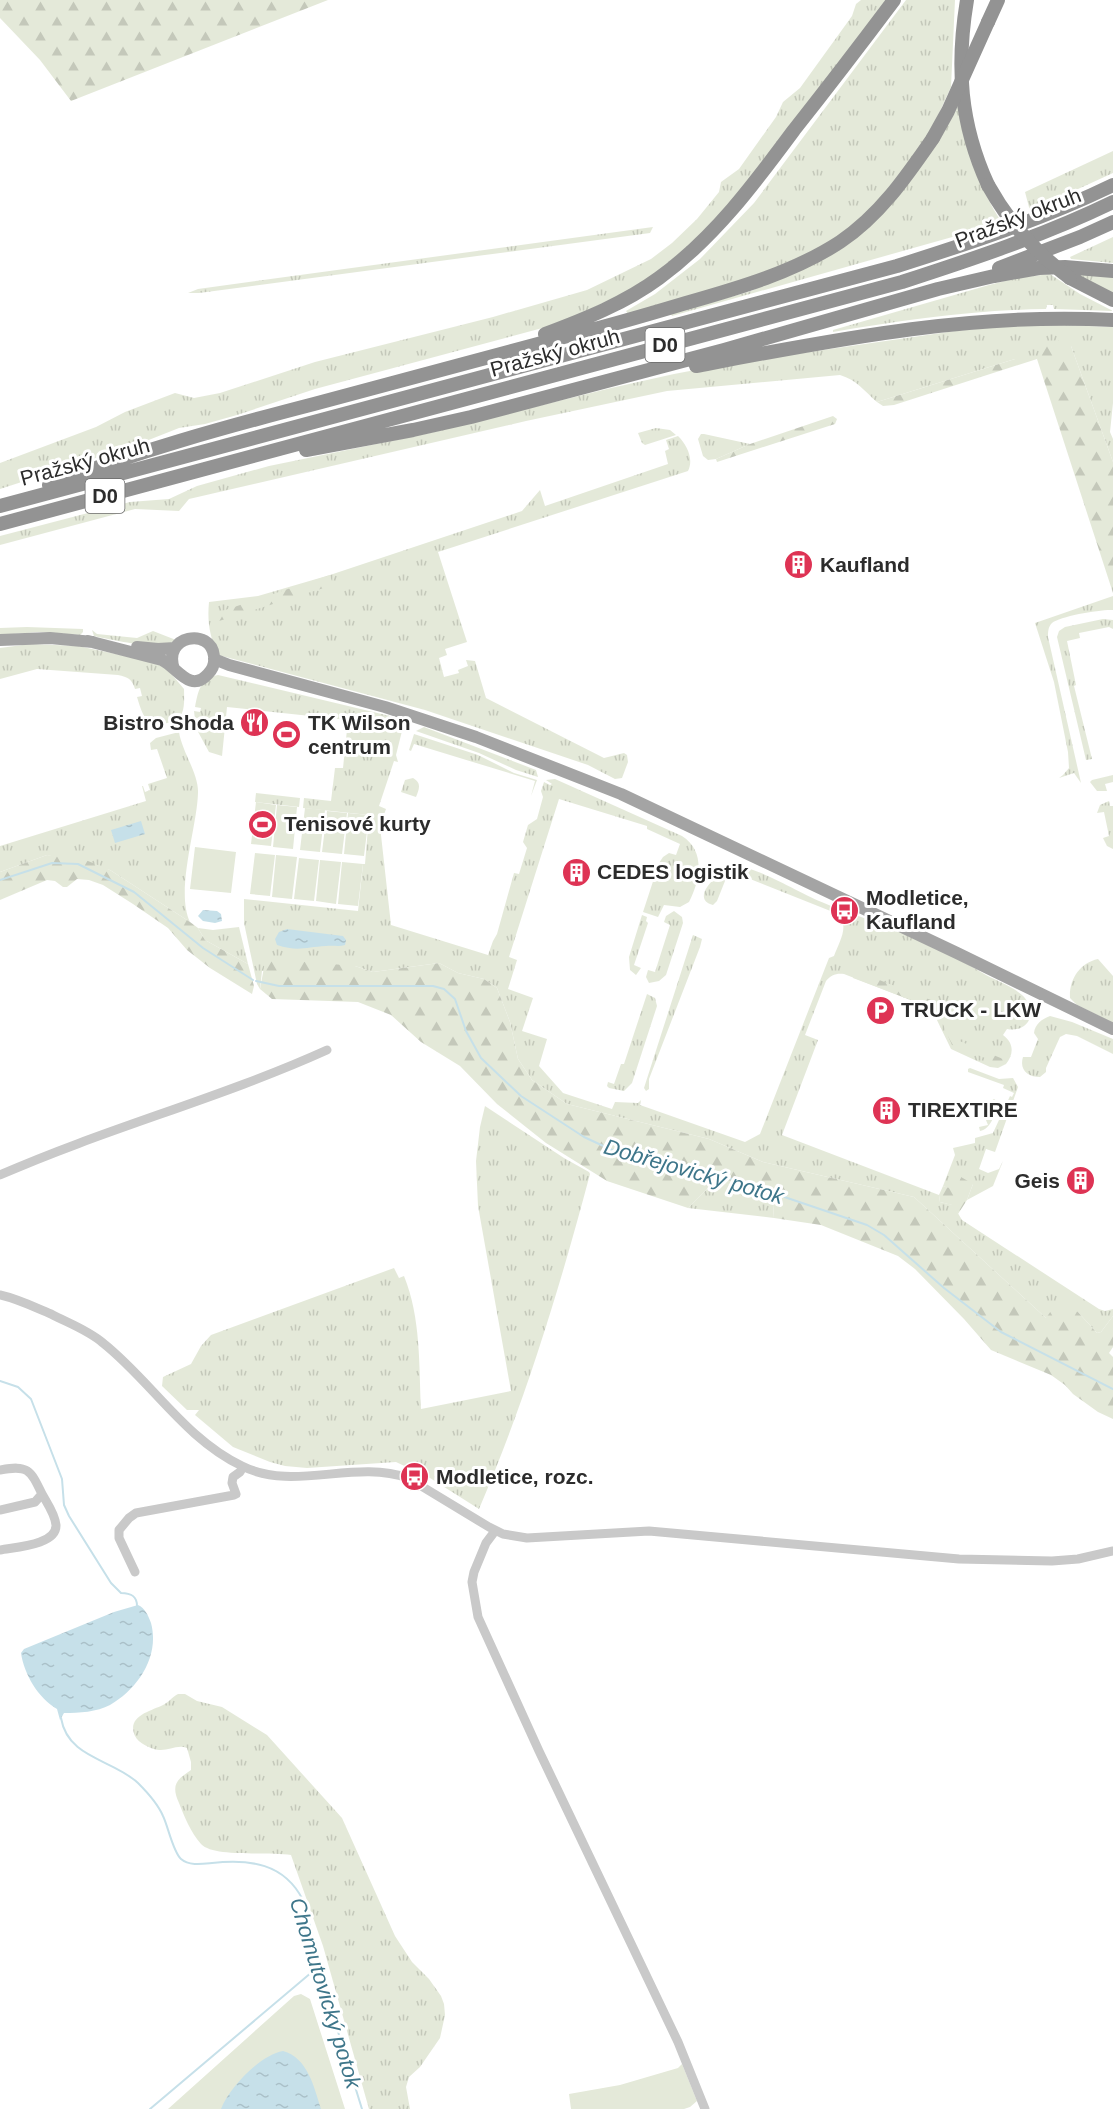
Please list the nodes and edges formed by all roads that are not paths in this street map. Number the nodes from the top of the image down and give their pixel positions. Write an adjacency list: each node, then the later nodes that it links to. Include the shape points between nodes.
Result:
1 (894, 0): 11 (highway, via 746,193 681,261 610,307)
2 (965, 0): 9 (highway, bridge, via 961,59 966,121 988,185 1007,216 1042,256 1070,278)
3 (998, 0): 11 (highway, bridge, via 933,138 885,204 848,236 784,271 706,297)
4 (1113, 185): 14 (highway, Pražský okruh / D0, via 992,236 897,266)
5 (1113, 202): 13 (highway, Pražský okruh / D0, via 998,251 902,282)
6 (1113, 222): 8 (highway)
7 (1113, 271): 8 (highway, via 1039,268)
8 (938, 289): 12 (highway)
9 (1109, 299)
10 (1113, 320): 12 (highway, via 1035,319 922,327)
11 (476, 361): 14 (highway, via 115,460)
12 (576, 389): 13 (highway, D0, via 413,430)
13 (210, 468): 15 (highway, Pražský okruh / D0)
14 (0, 505)
15 (0, 524)
16 (0, 640): 17 (main road)
17 (88, 641): 18 (main road); 20 (main road, via 156,658)
18 (175, 648): 19 (main road, via 185,639 199,639 210,646); 20 (main road)
19 (214, 658): 21 (main road); 22 (main road)
20 (174, 669): 21 (main road, via 192,680 202,679)
21 (210, 672): 22 (main road)
22 (302, 685): 23 (main road, via 476,737 621,794)
23 (1113, 1029)
24 (327, 1050): 25 (street, via 284,1070)
25 (0, 1175)
26 (0, 1295): 27 (street, via 25,1302 101,1341 209,1447)
27 (243, 1467): 31 (street, via 302,1477 375,1471 397,1474); 34 (street, via 233,1477 234,1495 136,1514 123,1524 119,1538)
28 (0, 1470): 29 (street, via 18,1467 30,1472)
29 (42, 1494): 30 (street, via 35,1503); 32 (street, via 54,1517 55,1532 43,1541)
30 (0, 1510)
31 (495, 1530): 33 (street, via 527,1538 649,1531 959,1559 1052,1561); 35 (street, via 472,1582 478,1617 678,2042)
32 (0, 1550)
33 (1113, 1551)
34 (135, 1572)
35 (705, 2109)

